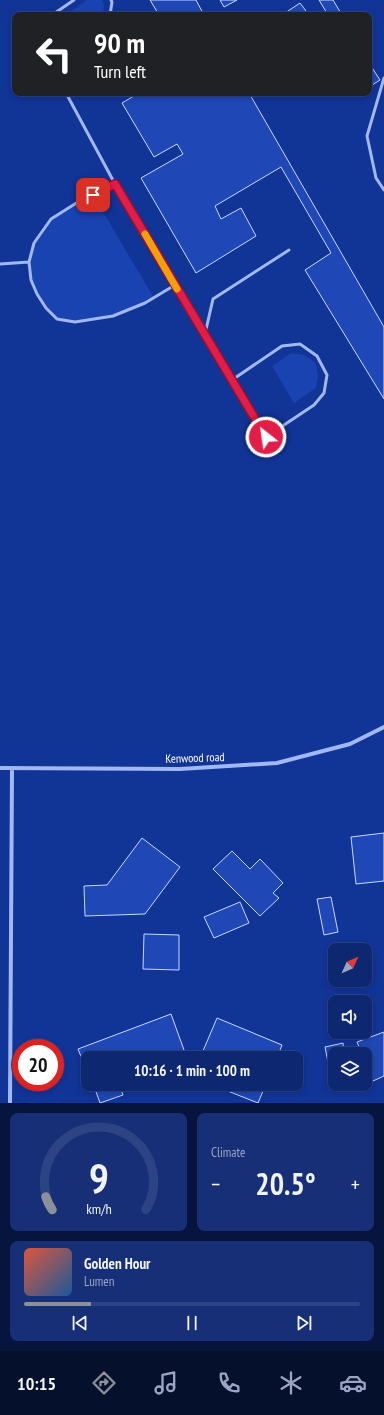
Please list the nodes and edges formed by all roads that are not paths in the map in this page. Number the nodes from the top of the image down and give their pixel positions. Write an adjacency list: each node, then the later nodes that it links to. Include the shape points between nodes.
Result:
1 (74, 0): 3 (lane)
2 (111, 0): 4 (lane)
3 (56, 12)
4 (110, 12)
5 (384, 78): 8 (lane, via 367,136 376,178)
6 (68, 96): 7 (lane)
7 (115, 184): 10 (lane, via 51,219 34,243); 12 (lane)
8 (384, 190)
9 (289, 250): 13 (lane, via 213,299)
10 (29, 262): 11 (lane); 12 (lane, via 31,280 46,308 57,318 75,322 112,316 146,303)
11 (0, 264)
12 (175, 285): 13 (lane)
13 (204, 334): 14 (lane)
14 (232, 380): 14 (lane, via 282,346 300,344 317,356 327,375 324,393 314,405 266,437)
15 (384, 727): 17 (street, Kenwood road, via 350,744 277,763 180,769)
16 (0, 768): 17 (street, Kenwood road)
17 (12, 769): 18 (street)
18 (10, 1103)

